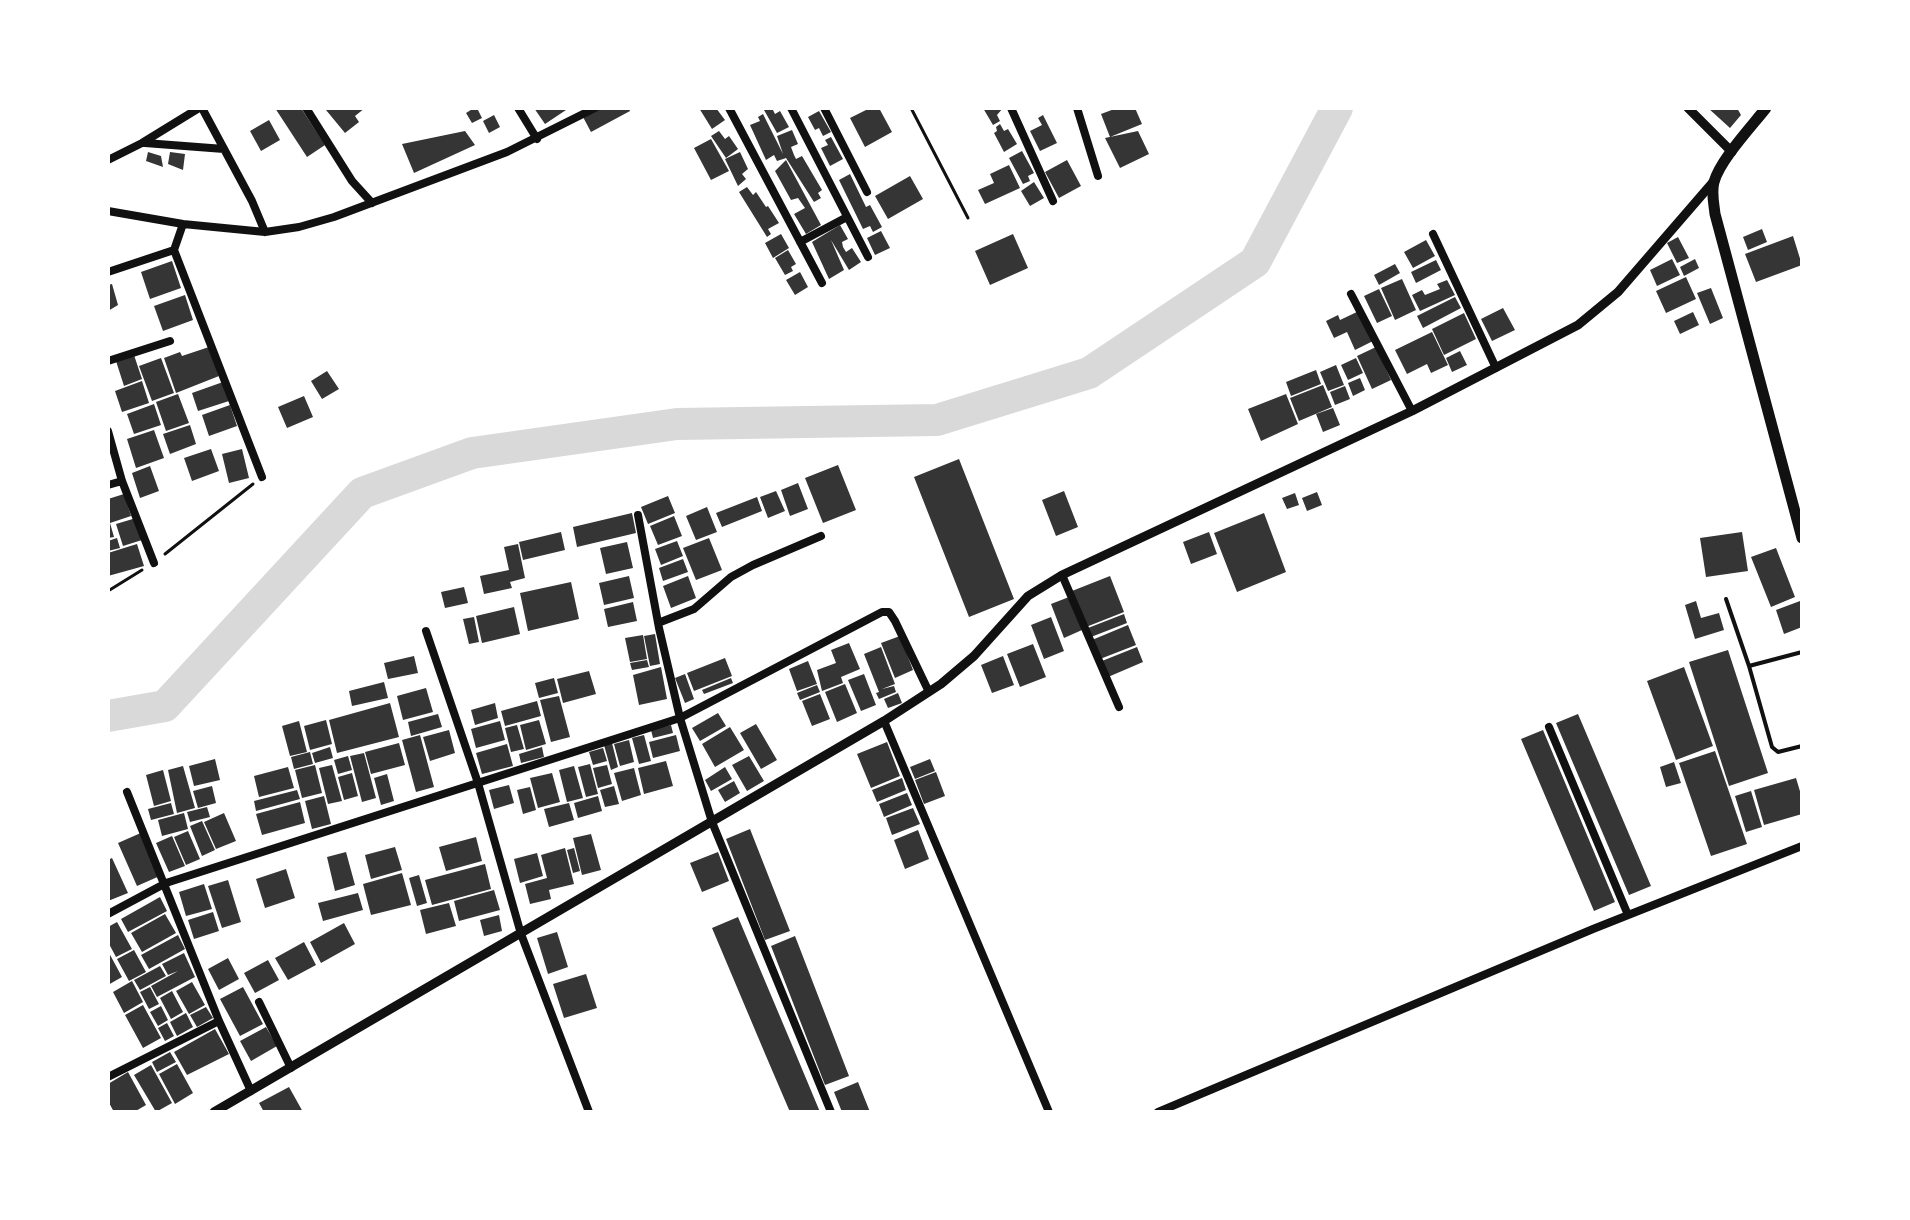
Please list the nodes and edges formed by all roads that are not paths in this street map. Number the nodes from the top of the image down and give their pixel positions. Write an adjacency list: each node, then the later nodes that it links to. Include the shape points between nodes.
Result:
1 (200, 108): 13 (street); 14 (street)
2 (306, 108): 21 (street)
3 (518, 108): 12 (street)
4 (595, 108): 12 (street)
5 (729, 108): 27 (street)
6 (791, 108): 23 (street)
7 (824, 108): 19 (street)
8 (1011, 108): 20 (street)
9 (1077, 108): 17 (street)
10 (1688, 108): 15 (street)
11 (1766, 108): 15 (main road)
12 (537, 139): 21 (street)
13 (142, 143): 14 (street); 16 (street)
14 (224, 149): 25 (street)
15 (1732, 152): 18 (main road)
16 (108, 160)
17 (1098, 176)
18 (1714, 181): 35 (street, via 1595,313); 43 (main road, via 1715,214)
19 (867, 192)
20 (1053, 201)
21 (372, 203): 25 (street, via 299,227)
22 (108, 211): 24 (street)
23 (847, 217): 27 (street); 29 (street)
24 (183, 224): 25 (street); 28 (street)
25 (265, 232)
26 (1433, 234): 35 (street)
27 (800, 242): 31 (street)
28 (174, 250): 30 (street); 38 (street)
29 (868, 257)
30 (108, 272)
31 (822, 283)
32 (1351, 294): 36 (street)
33 (170, 341): 34 (street)
34 (108, 361)
35 (1496, 368): 36 (street)
36 (1412, 411): 45 (street)
37 (108, 431): 39 (street)
38 (262, 477)
39 (122, 481): 40 (street); 44 (street)
40 (108, 485)
41 (638, 515): 47 (street)
42 (821, 536): 47 (street, via 753,565 694,609)
43 (1802, 538)
44 (154, 563)
45 (1062, 575): 51 (street, via 1028,596 974,656); 52 (street)
46 (1726, 599): 50 (lane)
47 (658, 623): 53 (street)
48 (426, 631): 57 (street)
49 (1802, 652): 50 (lane)
50 (1749, 666): 56 (lane, via 1772,747 1785,752)
51 (929, 692): 53 (street, via 895,621 882,612); 54 (street)
52 (1119, 707)
53 (680, 718): 57 (street); 59 (street)
54 (884, 721): 59 (street); 73 (street)
55 (1549, 727): 63 (street)
56 (1802, 746)
57 (478, 783): 61 (street); 64 (street)
58 (127, 792): 61 (street)
59 (712, 822): 64 (street); 72 (street)
60 (1802, 846): 63 (street)
61 (166, 883): 62 (street); 66 (street)
62 (108, 914)
63 (1628, 915): 74 (street)
64 (521, 934): 67 (street); 71 (street)
65 (259, 1002): 67 (street)
66 (219, 1021): 68 (street); 69 (street)
67 (291, 1068): 69 (street)
68 (108, 1077)
69 (251, 1091): 70 (street)
70 (214, 1112)
71 (589, 1112)
72 (831, 1112)
73 (1049, 1112)
74 (1158, 1112)

